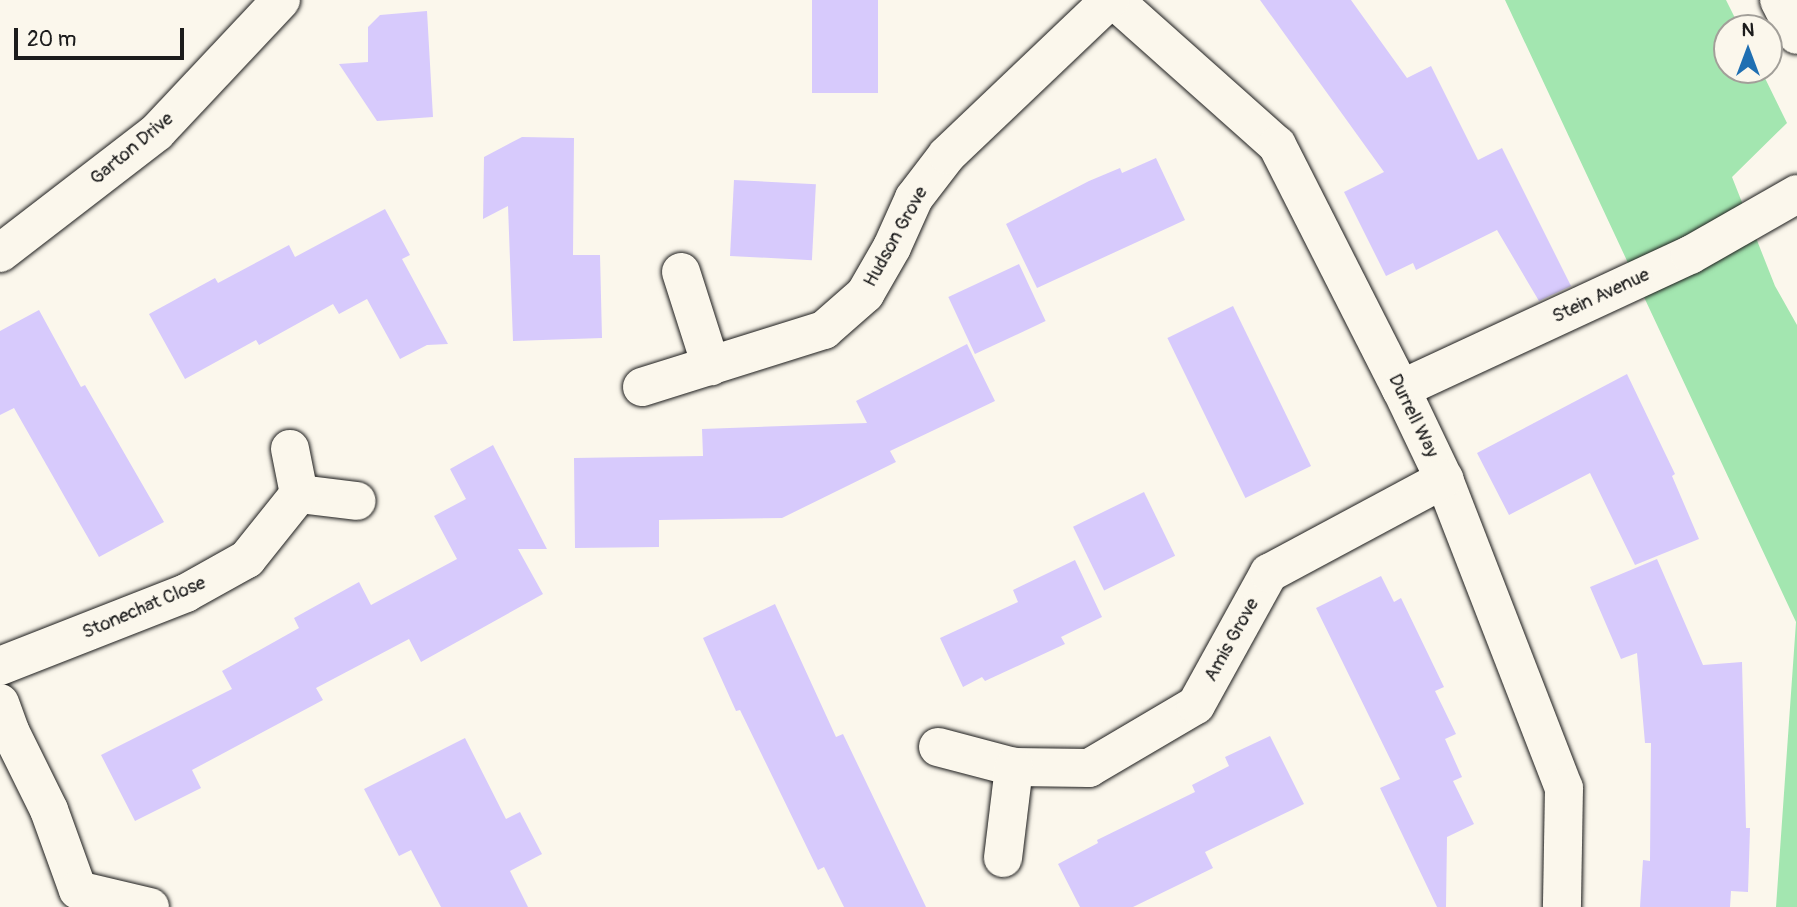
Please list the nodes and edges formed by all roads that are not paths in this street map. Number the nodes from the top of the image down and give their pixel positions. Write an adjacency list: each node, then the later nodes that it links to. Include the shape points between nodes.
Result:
1 (281, 0): 6 (street, Garton Drive, via 157,132)
2 (1112, 0): 8 (street, Hudson Grove, via 947,155 914,198 865,294 824,330); 10 (street, Durrell Way, via 1277,145)
3 (1779, 0): 4 (street)
4 (1797, 35)
5 (1797, 194): 10 (street, Stein Avenue, via 1690,255)
6 (0, 253)
7 (681, 272): 8 (street)
8 (711, 366): 9 (street, Hudson Grove)
9 (642, 387)
10 (1401, 390): 12 (street, Durrell Way)
11 (290, 449): 13 (street)
12 (1444, 479): 18 (street, Amis Grove, via 1269,573 1196,705 1089,768); 22 (street, Durrell Way, via 1564,788)
13 (299, 494): 14 (street); 15 (street, Stonechat Close, via 247,559 186,593)
14 (356, 501)
15 (0, 666)
16 (0, 703): 20 (street, via 49,810)
17 (938, 747): 18 (street, Amis Grove)
18 (1014, 767): 19 (street)
19 (1003, 858)
20 (70, 899): 21 (street)
21 (150, 907)
22 (1562, 907)

